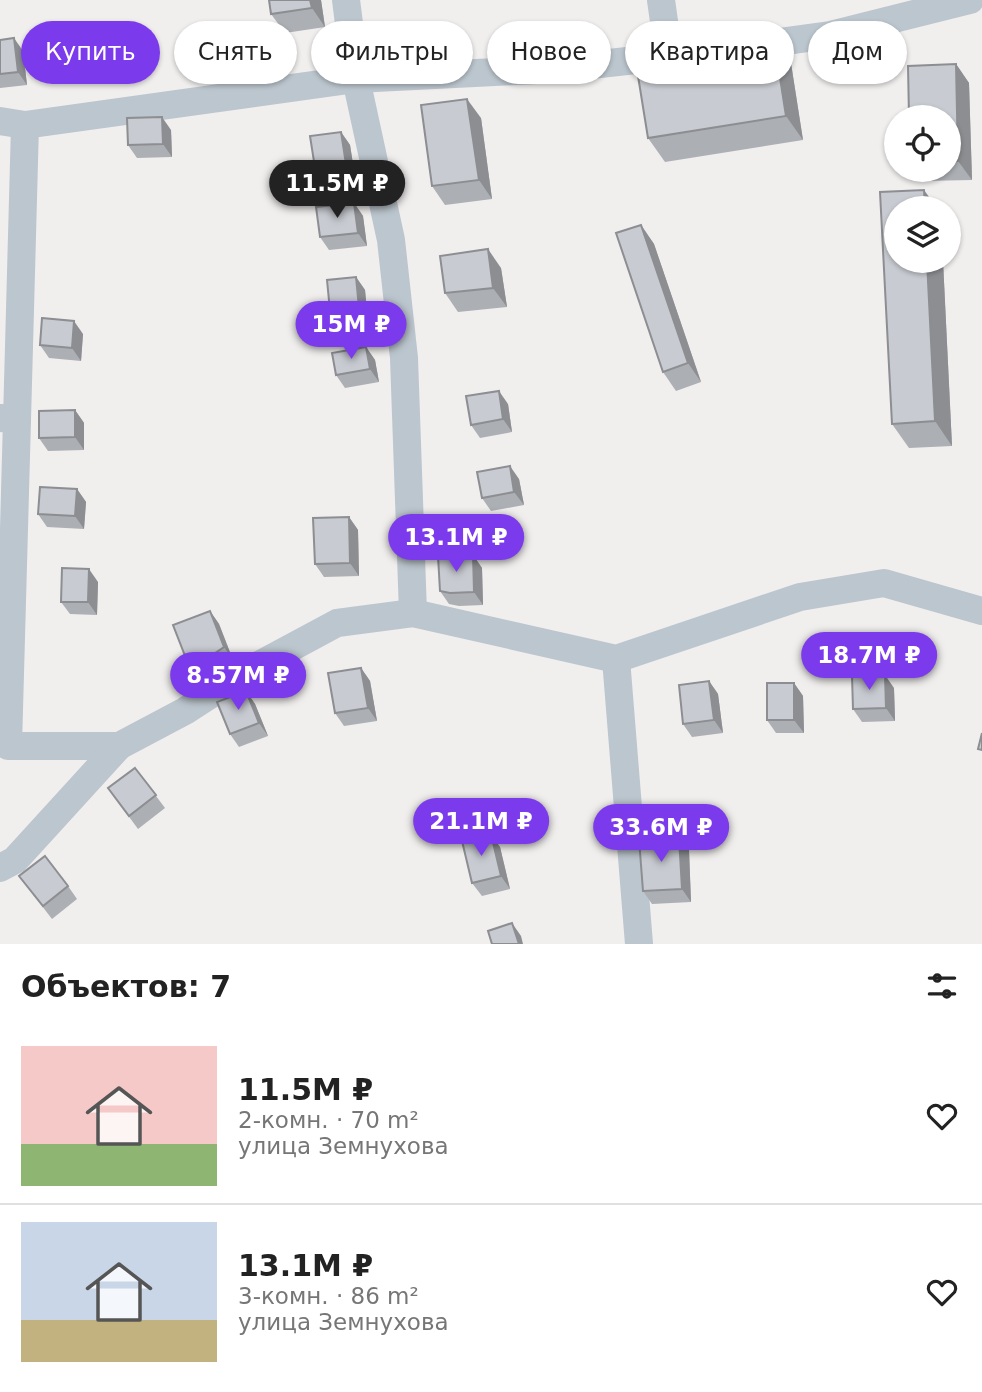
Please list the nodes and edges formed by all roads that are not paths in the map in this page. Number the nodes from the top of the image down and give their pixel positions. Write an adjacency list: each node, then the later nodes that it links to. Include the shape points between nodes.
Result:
1 (346, 0): 4 (street)
2 (661, 0): 5 (street)
3 (970, 0): 6 (street)
4 (349, 21)
5 (675, 21)
6 (794, 40)
7 (625, 61): 8 (street)
8 (473, 73)
9 (317, 84): 11 (street)
10 (357, 84): 14 (street, via 391,240 404,358)
11 (13, 123): 12 (street)
12 (9, 419): 16 (street, via 8,746)
13 (982, 611): 15 (street, via 884,583 800,597)
14 (413, 613): 15 (street); 16 (street, via 337,623)
15 (616, 659): 18 (street)
16 (119, 746): 17 (street, via 15,860)
17 (0, 868)
18 (639, 944)

